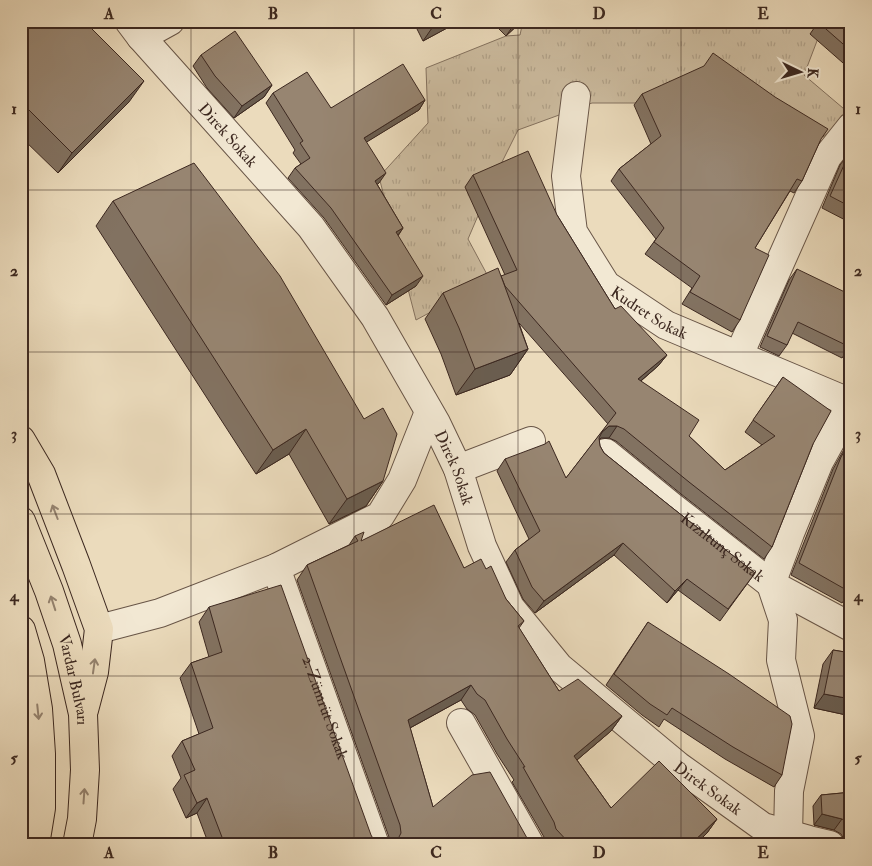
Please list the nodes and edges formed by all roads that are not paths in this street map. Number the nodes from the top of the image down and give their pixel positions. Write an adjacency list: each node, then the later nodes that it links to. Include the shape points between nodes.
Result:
1 (170, 21): 2 (street)
2 (135, 29): 7 (street, Direk Sokak, via 311,227 375,317)
3 (576, 96): 5 (street, Kudret Sokak, via 566,176 573,232 606,285 666,325)
4 (851, 127): 5 (street, via 827,157)
5 (740, 355): 6 (street, Kudret Sokak)
6 (851, 404): 14 (street, via 819,462)
7 (429, 412): 11 (street, Direk Sokak); 13 (street, via 402,480 380,516)
8 (21, 440): 16 (main road, one-way to 8, via 41,474)
9 (531, 441): 11 (street)
10 (606, 453): 14 (street, Kızıltunç Sokak)
11 (458, 469): 20 (street, Direk Sokak, via 482,546 510,607 559,667 678,766)
12 (21, 521): 18 (main road, Vardar Bulvarı, one-way to 12, via 67,644)
13 (276, 568): 16 (street, via 160,613); 23 (street, 2. Zümrüt Sokak)
14 (772, 584): 15 (street, Kızıltunç Sokak); 20 (street, via 783,620 781,660 800,736 789,791)
15 (851, 627)
16 (99, 629): 18 (main road, one-way to 16, via 94,672)
17 (21, 630): 21 (main road, one-way to 21, via 32,671 42,754 41,808)
18 (83, 714): 22 (main road, Vardar Bulvarı, one-way to 18, via 85,770)
19 (461, 723): 24 (street)
20 (794, 839)
21 (35, 845)
22 (78, 845)
23 (375, 845)
24 (530, 845)

